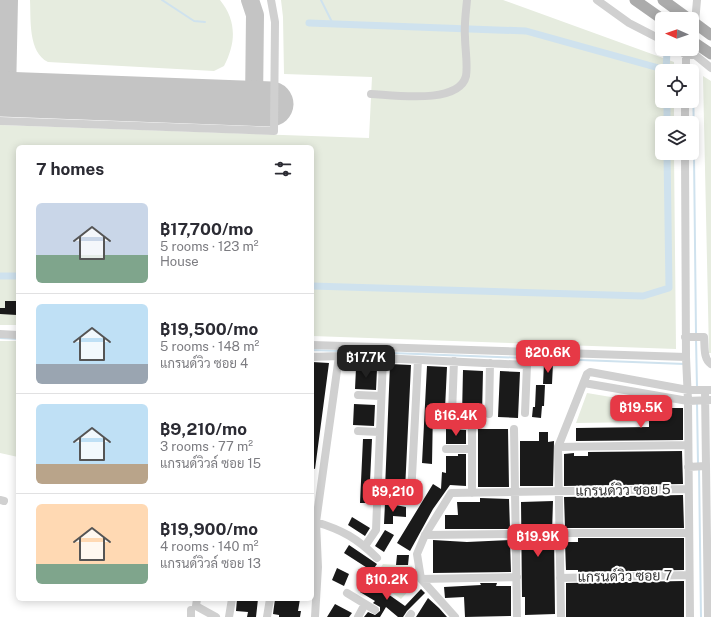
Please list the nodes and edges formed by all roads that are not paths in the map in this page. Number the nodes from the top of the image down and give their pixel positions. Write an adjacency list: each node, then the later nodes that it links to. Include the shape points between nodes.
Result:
1 (270, 0): 18 (street, via 275,22 274,131)
2 (467, 0): 17 (street, via 466,76 461,86 451,93 425,96)
3 (597, 0): 12 (street, via 629,23)
4 (635, 0): 9 (main road)
5 (663, 0): 7 (main road)
6 (697, 0): 8 (street)
7 (679, 12)
8 (694, 12)
9 (655, 14)
10 (699, 26): 11 (main road)
11 (711, 34)
12 (655, 36)
13 (699, 46): 14 (main road)
14 (711, 54)
15 (696, 56): 16 (street)
16 (711, 68)
17 (371, 94)
18 (0, 121)
19 (685, 160): 22 (street)
20 (0, 334): 21 (street)
21 (16, 335)
22 (685, 337): 27 (street); 31 (street, via 704,337 705,354)
23 (314, 345): 27 (street)
24 (339, 356): 25 (street); 26 (street); 58 (street)
25 (314, 358)
26 (383, 358): 28 (street); 36 (street)
27 (686, 358): 33 (street)
28 (418, 360): 29 (street); 57 (street, via 411,496)
29 (454, 361): 30 (street); 39 (street)
30 (490, 363): 40 (street, via 527,364); 41 (street)
31 (711, 364)
32 (584, 383): 33 (street, via 590,372); 38 (street); 47 (street)
33 (689, 390): 34 (street); 38 (street)
34 (706, 390): 37 (street)
35 (358, 395): 36 (street)
36 (381, 396): 45 (street)
37 (706, 400): 38 (street); 48 (street)
38 (690, 401): 46 (street)
39 (452, 413)
40 (525, 413)
41 (489, 414)
42 (472, 428): 50 (street)
43 (514, 430): 56 (street)
44 (358, 431): 45 (street)
45 (379, 432): 57 (street)
46 (688, 445): 47 (street); 51 (street)
47 (558, 447): 54 (street)
48 (708, 447): 51 (street)
49 (446, 449): 50 (street)
50 (472, 449): 55 (street)
51 (697, 467): 52 (street); 53 (street)
52 (688, 489): 54 (street, แกรนด์วิว ซอย 5); 60 (street)
53 (708, 490): 61 (street)
54 (559, 491): 56 (street, แกรนด์วิว ซอย 5); 59 (street)
55 (472, 493): 56 (street, แกรนด์วิว ซอย 5); 63 (street, แกรนด์วิว ซอย 5, via 451,493)
56 (515, 493): 62 (street)
57 (376, 494): 64 (street, via 376,530)
58 (316, 522): 64 (street, via 340,530); 80 (street, via 318,567)
59 (559, 533): 60 (street); 69 (street)
60 (689, 533): 66 (street)
61 (709, 533): 68 (street)
62 (516, 534): 63 (street); 67 (street)
63 (425, 535): 70 (street, via 417,554)
64 (365, 546): 65 (street)
65 (377, 558)
66 (689, 575): 69 (street, แกรนด์วิว ซอย 7); 85 (street)
67 (517, 577): 70 (street); 83 (street)
68 (709, 577): 86 (street)
69 (560, 578): 84 (street)
70 (421, 579): 82 (street)
71 (347, 593): 75 (street)
72 (197, 601): 77 (street, via 196,606)
73 (232, 601): 78 (street)
74 (270, 601): 79 (street)
75 (365, 604): 76 (street); 81 (street)
76 (375, 610)
77 (216, 617)
78 (229, 617)
79 (267, 617)
80 (315, 617)
81 (358, 617)
82 (455, 617)
83 (517, 617)
84 (561, 617)
85 (690, 617)
86 (708, 617)

